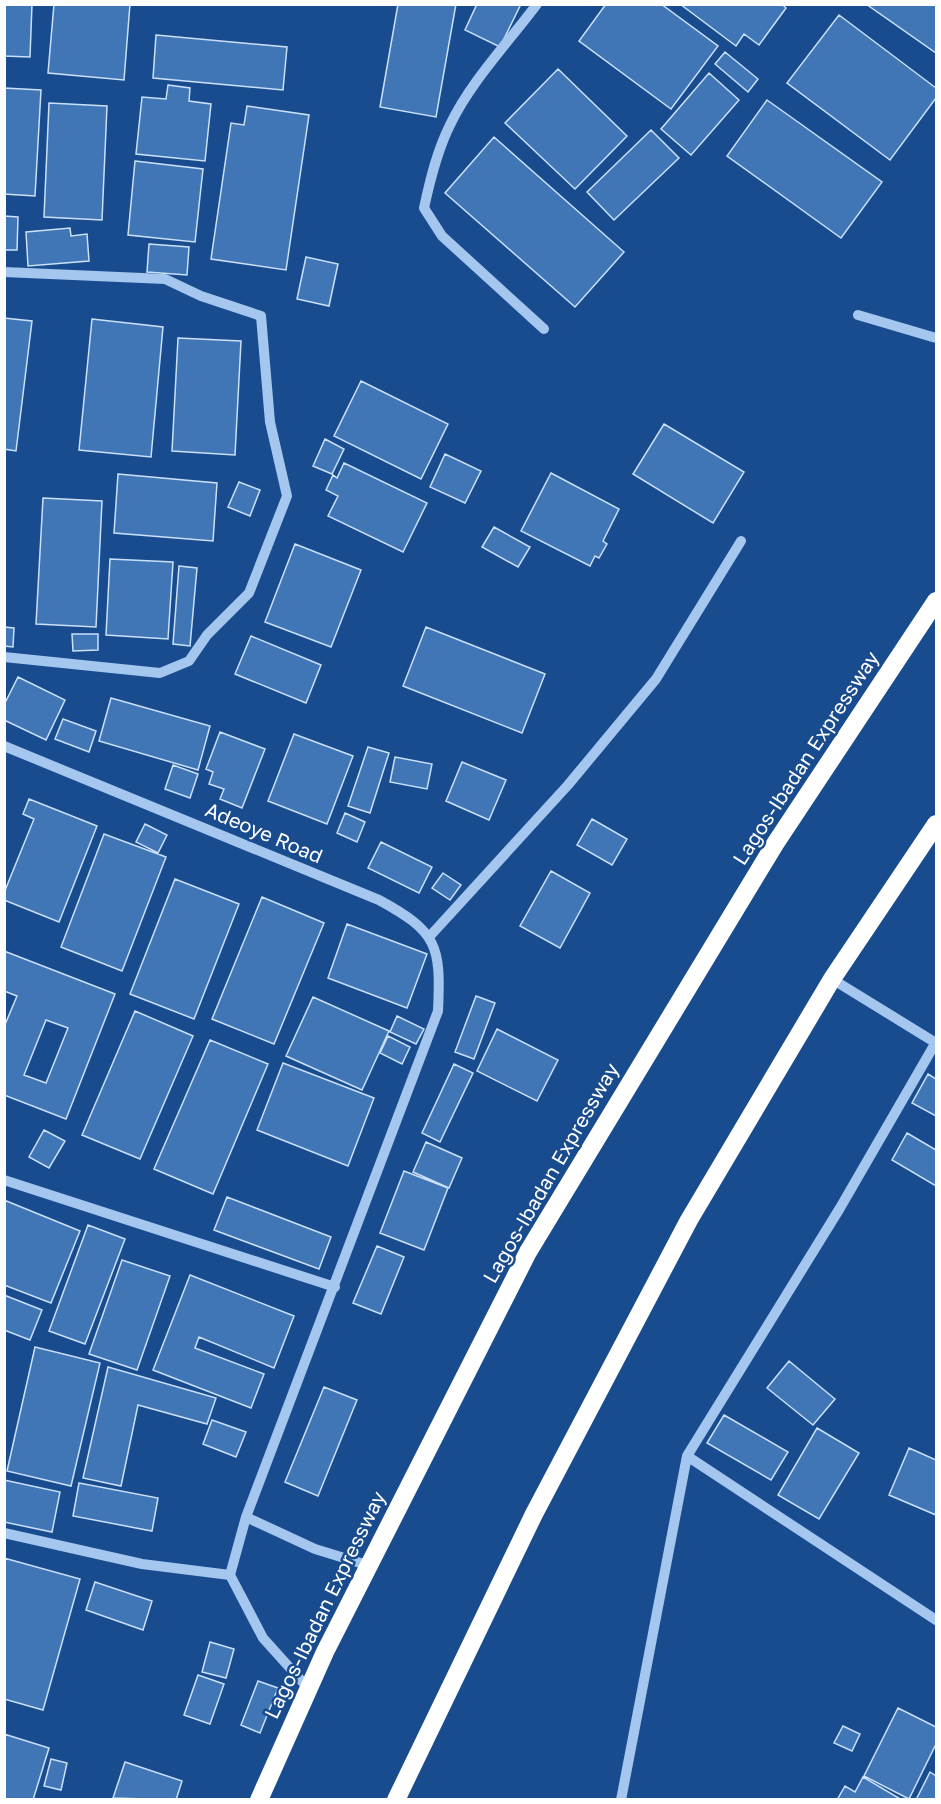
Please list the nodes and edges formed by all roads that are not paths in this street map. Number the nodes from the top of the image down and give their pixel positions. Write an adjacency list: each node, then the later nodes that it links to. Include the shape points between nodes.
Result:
1 (537, 4): 4 (street, via 450,124 430,178 424,208 442,236)
2 (4, 272): 8 (street, via 165,279 261,316 270,422 286,496 249,593 207,635 189,661 160,673)
3 (858, 315): 5 (street)
4 (544, 329)
5 (936, 339)
6 (741, 541): 11 (street, via 656,679 568,785)
7 (936, 601): 19 (highway, Lagos-Ibadan Expressway, via 775,844 528,1252)
8 (4, 657)
9 (4, 746): 11 (street, Adeoye Road, via 379,900 406,914)
10 (936, 824): 12 (highway)
11 (430, 936): 15 (street, Adeoye Road, via 440,966 438,1011)
12 (832, 979): 13 (street); 24 (highway, via 689,1220 534,1514)
13 (936, 1043): 16 (street)
14 (4, 1180): 15 (street)
15 (335, 1287): 17 (street, Adeoye Road)
16 (687, 1456): 21 (street); 25 (street)
17 (246, 1517): 19 (street, via 315,1549); 20 (street, Adeoye Road)
18 (4, 1533): 20 (street, via 142,1564)
19 (367, 1565): 22 (highway, Lagos-Ibadan Expressway)
20 (230, 1575): 22 (street, via 263,1638)
21 (936, 1620)
22 (308, 1688): 23 (highway, Lagos-Ibadan Expressway)
23 (259, 1800)
24 (396, 1800)
25 (621, 1800)

